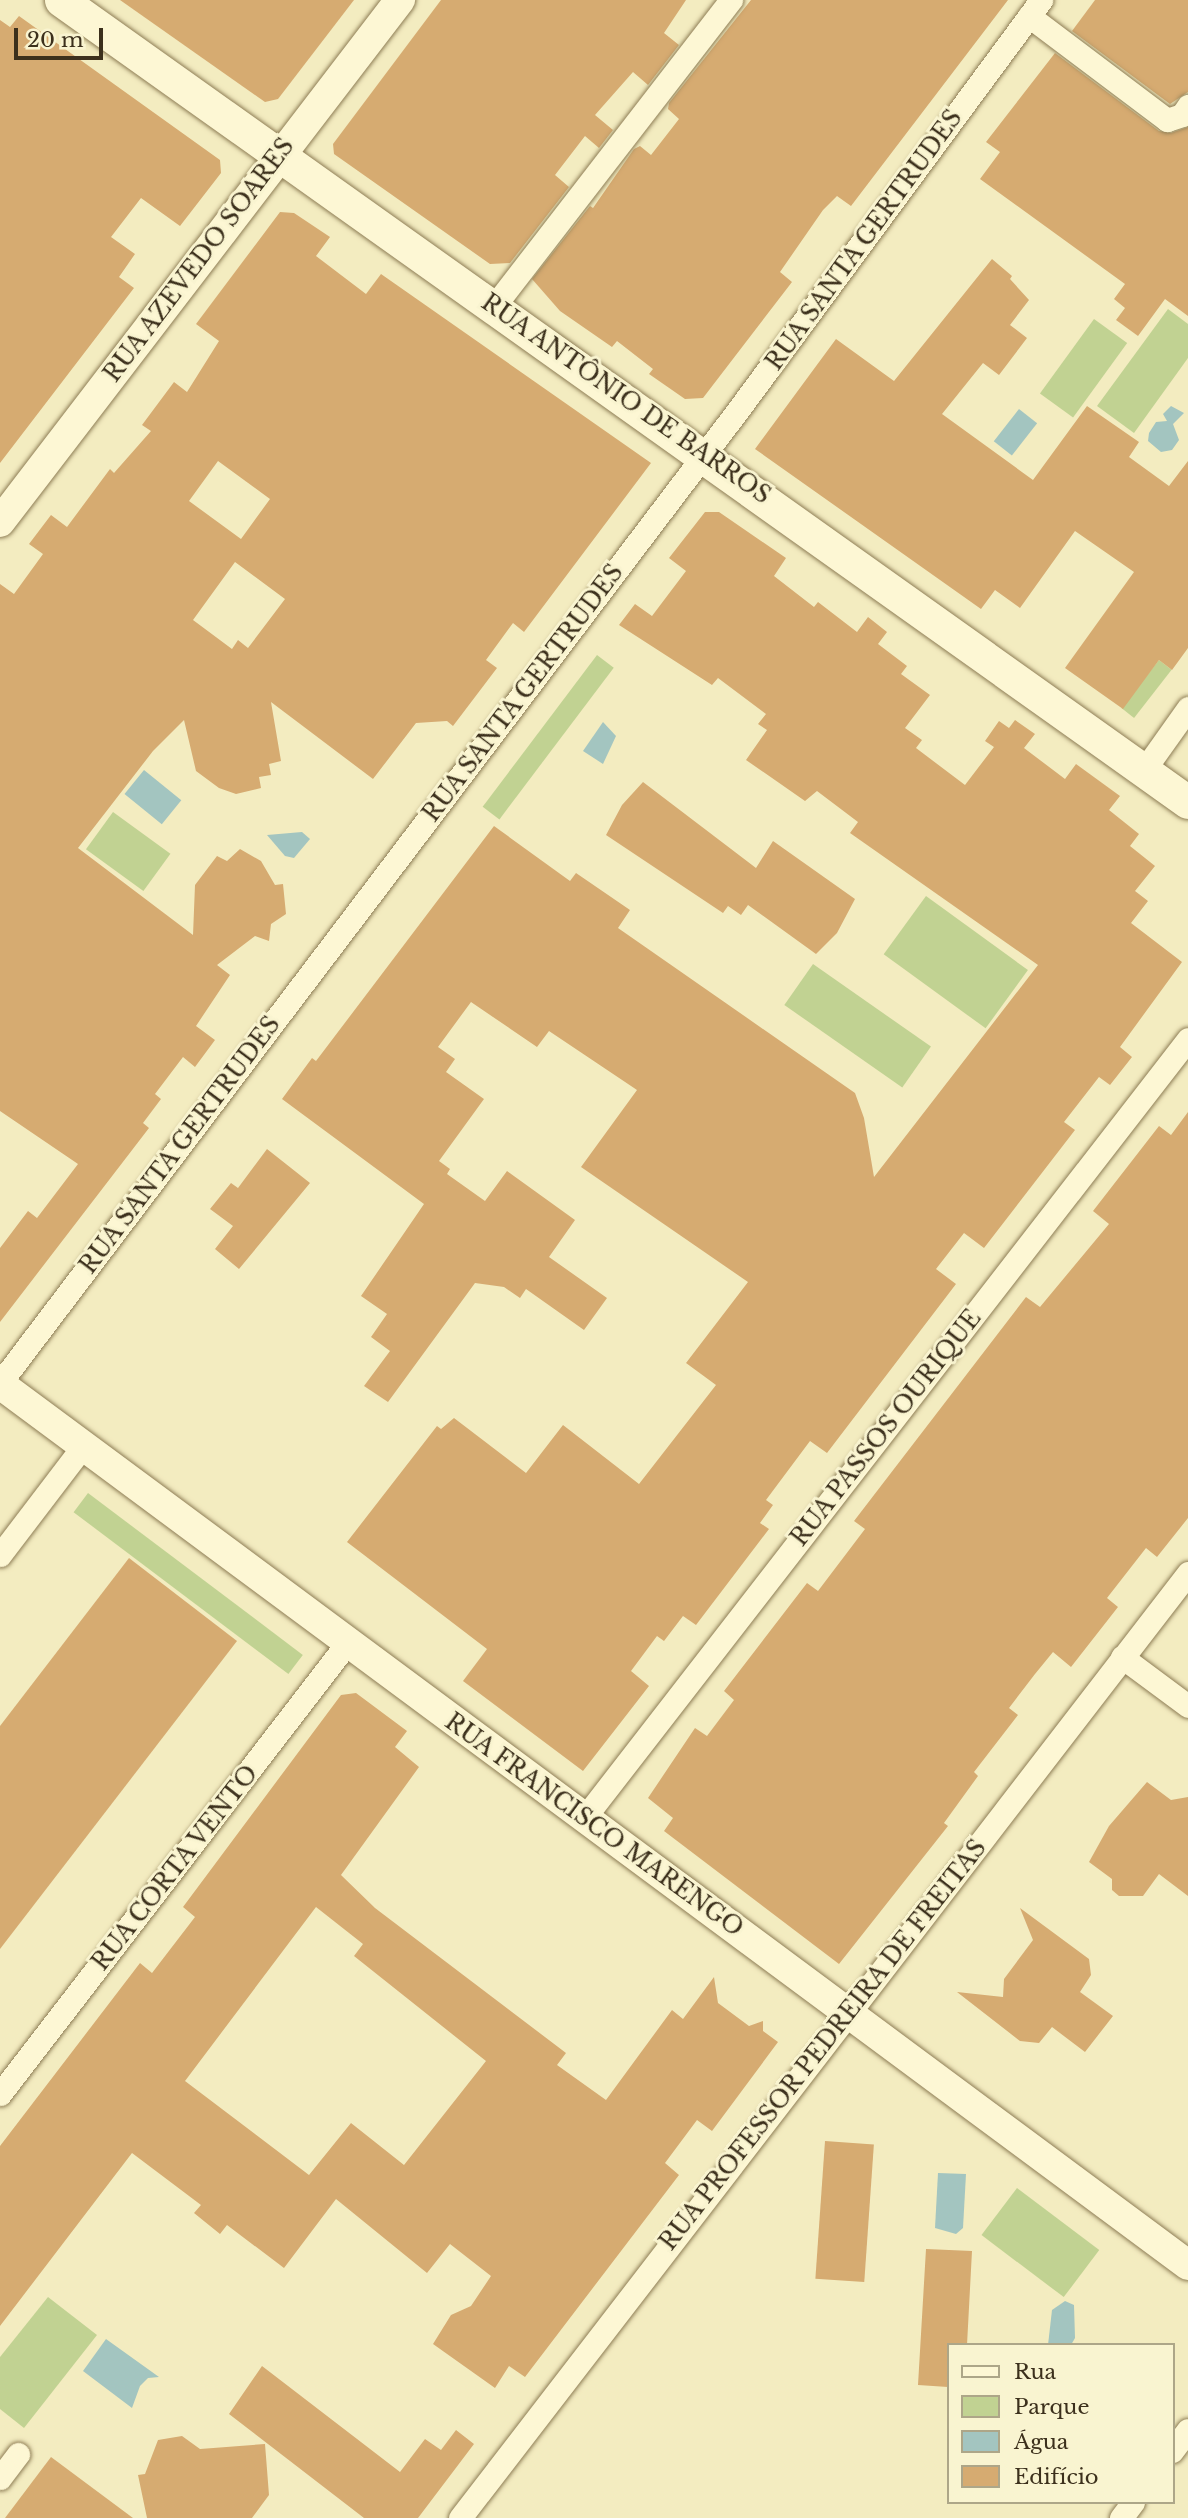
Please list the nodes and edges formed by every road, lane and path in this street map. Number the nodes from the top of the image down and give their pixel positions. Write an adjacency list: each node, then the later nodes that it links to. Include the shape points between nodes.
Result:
1 (61, 0): 6 (main road, RUA ANTÔNIO DE BARROS)
2 (400, 0): 6 (street, RUA AZEVEDO SOARES)
3 (731, 0): 7 (street)
4 (1035, 8): 5 (street, via 1167,120 1182,115); 8 (street, RUA SANTA GERTRUDES)
5 (1188, 106)
6 (280, 154): 7 (main road, RUA ANTÔNIO DE BARROS); 9 (street, RUA AZEVEDO SOARES)
7 (495, 305): 8 (main road, RUA ANTÔNIO DE BARROS)
8 (704, 454): 11 (main road, RUA ANTÔNIO DE BARROS); 14 (street, RUA SANTA GERTRUDES)
9 (0, 522)
10 (1188, 708): 11 (street)
11 (1144, 770): 12 (main road, RUA ANTÔNIO DE BARROS)
12 (1188, 802)
13 (1188, 1039): 21 (street, RUA PASSOS OURIQUE)
14 (0, 1383): 15 (street, RUA FRANCISCO MARENGO)
15 (83, 1446): 16 (street); 18 (street, RUA FRANCISCO MARENGO)
16 (0, 1555)
17 (1188, 1573): 19 (street, RUA PROFESSOR PEDREIRA DE FREITAS)
18 (348, 1642): 21 (street, RUA FRANCISCO MARENGO); 23 (street, RUA CORTA VENTO)
19 (1122, 1657): 20 (street); 22 (street, RUA PROFESSOR PEDREIRA DE FREITAS)
20 (1188, 1706)
21 (585, 1817): 22 (street, RUA FRANCISCO MARENGO)
22 (848, 2011): 24 (street, RUA FRANCISCO MARENGO); 29 (street, RUA PROFESSOR PEDREIRA DE FREITAS)
23 (0, 2094)
24 (1188, 2265)
25 (1188, 2430): 26 (street)
26 (1174, 2448)
27 (18, 2454): 28 (street)
28 (0, 2478)
29 (460, 2518)

